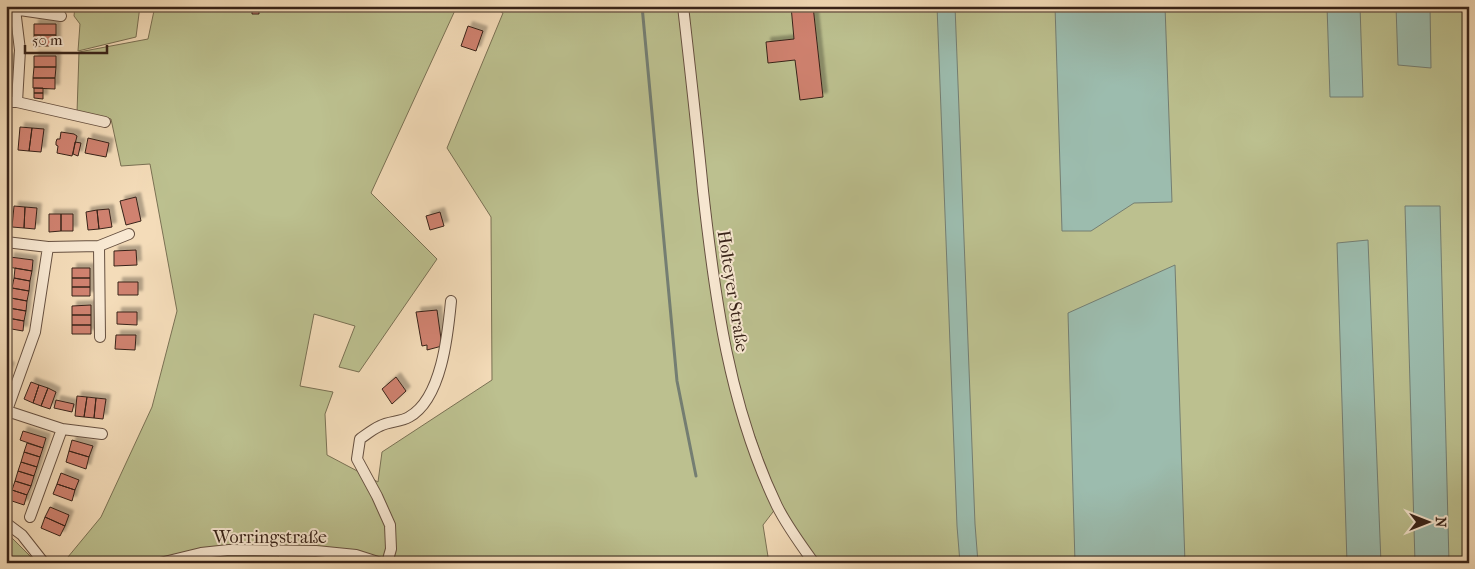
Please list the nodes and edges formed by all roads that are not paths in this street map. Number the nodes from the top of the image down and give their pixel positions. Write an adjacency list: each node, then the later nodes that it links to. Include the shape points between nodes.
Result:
1 (683, 6): 22 (street, Holteyer Straße, via 711,258 729,370 777,506)
2 (11, 8): 3 (street); 5 (street, via 20,50)
3 (61, 16)
4 (6, 102): 5 (street)
5 (17, 102): 6 (street)
6 (105, 122)
7 (129, 234): 9 (street)
8 (6, 242): 10 (street)
9 (99, 246): 10 (street); 12 (street)
10 (48, 247): 13 (street, via 35,332)
11 (451, 300): 21 (street, via 442,363 433,388 421,407 409,418 380,425 360,439 357,459 390,525 391,549)
12 (100, 337)
13 (7, 412): 14 (street)
14 (62, 428): 15 (street); 16 (street)
15 (102, 434)
16 (30, 518)
17 (6, 523): 18 (street, via 22,535)
18 (44, 563)
19 (160, 563): 20 (street, Worringstraße, via 229,550 356,554)
20 (381, 563)
21 (387, 563)
22 (814, 563)

